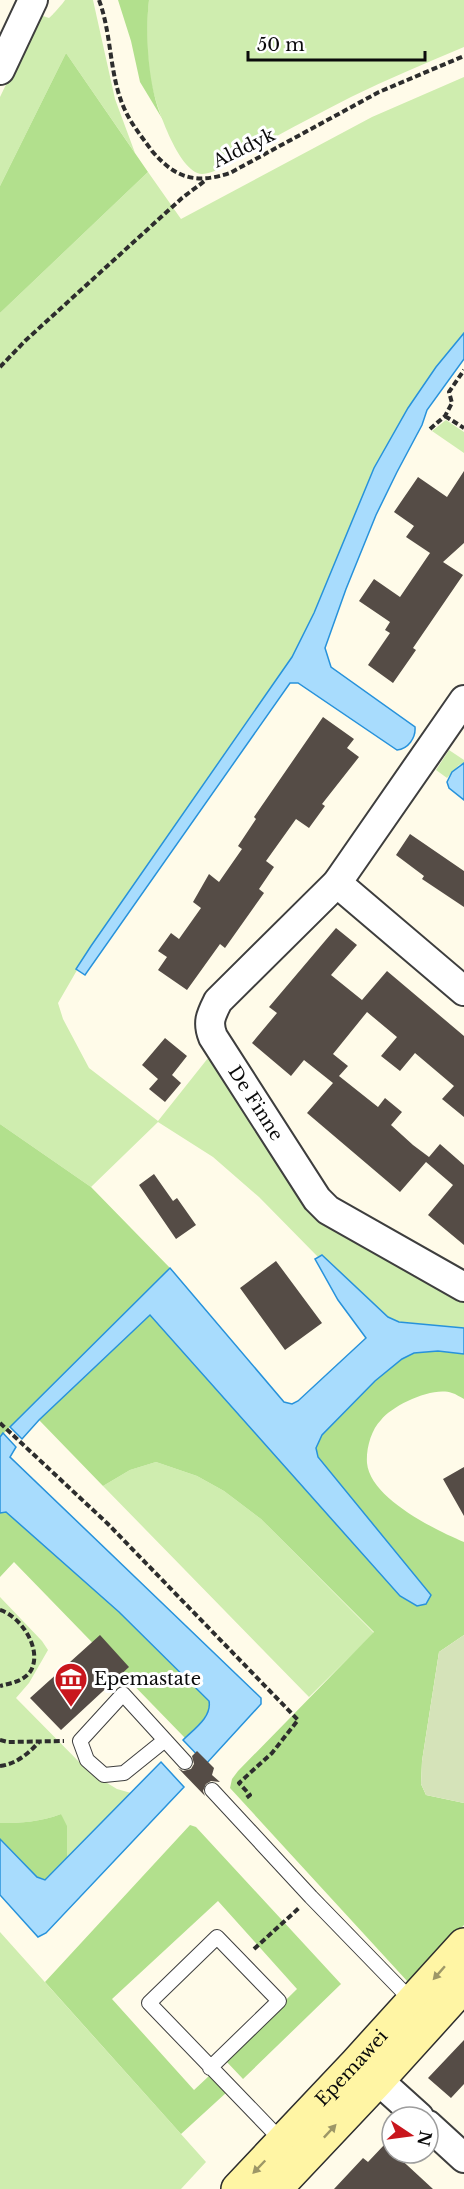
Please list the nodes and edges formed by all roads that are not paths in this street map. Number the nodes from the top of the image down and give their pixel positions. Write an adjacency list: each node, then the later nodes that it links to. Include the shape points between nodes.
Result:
1 (33, 0): 2 (street)
2 (2, 61)
3 (464, 700): 4 (street, De Finne)
4 (337, 883): 5 (street); 6 (street, De Finne, via 218,1001 209,1027 317,1199 328,1210)
5 (464, 991)
6 (464, 1287)
7 (165, 1740): 7 (lane, via 123,1695 80,1741 87,1760 104,1775 124,1773); 8 (lane)
8 (185, 1762)
9 (212, 1790): 12 (lane)
10 (464, 1945): 12 (street, Epemawei, one-way to 12)
11 (464, 1985): 14 (street, Epemawei)
12 (413, 2002): 17 (street, Epemawei)
13 (210, 2068): 13 (lane, via 149,2003 217,1937 279,2001); 17 (lane)
14 (378, 2080): 15 (street); 20 (street, Epemawei, one-way to 14)
15 (406, 2105)
16 (440, 2137): 18 (street)
17 (283, 2142): 19 (street, Epemawei, one-way to 19)
18 (464, 2158)
19 (238, 2189)
20 (275, 2189)

